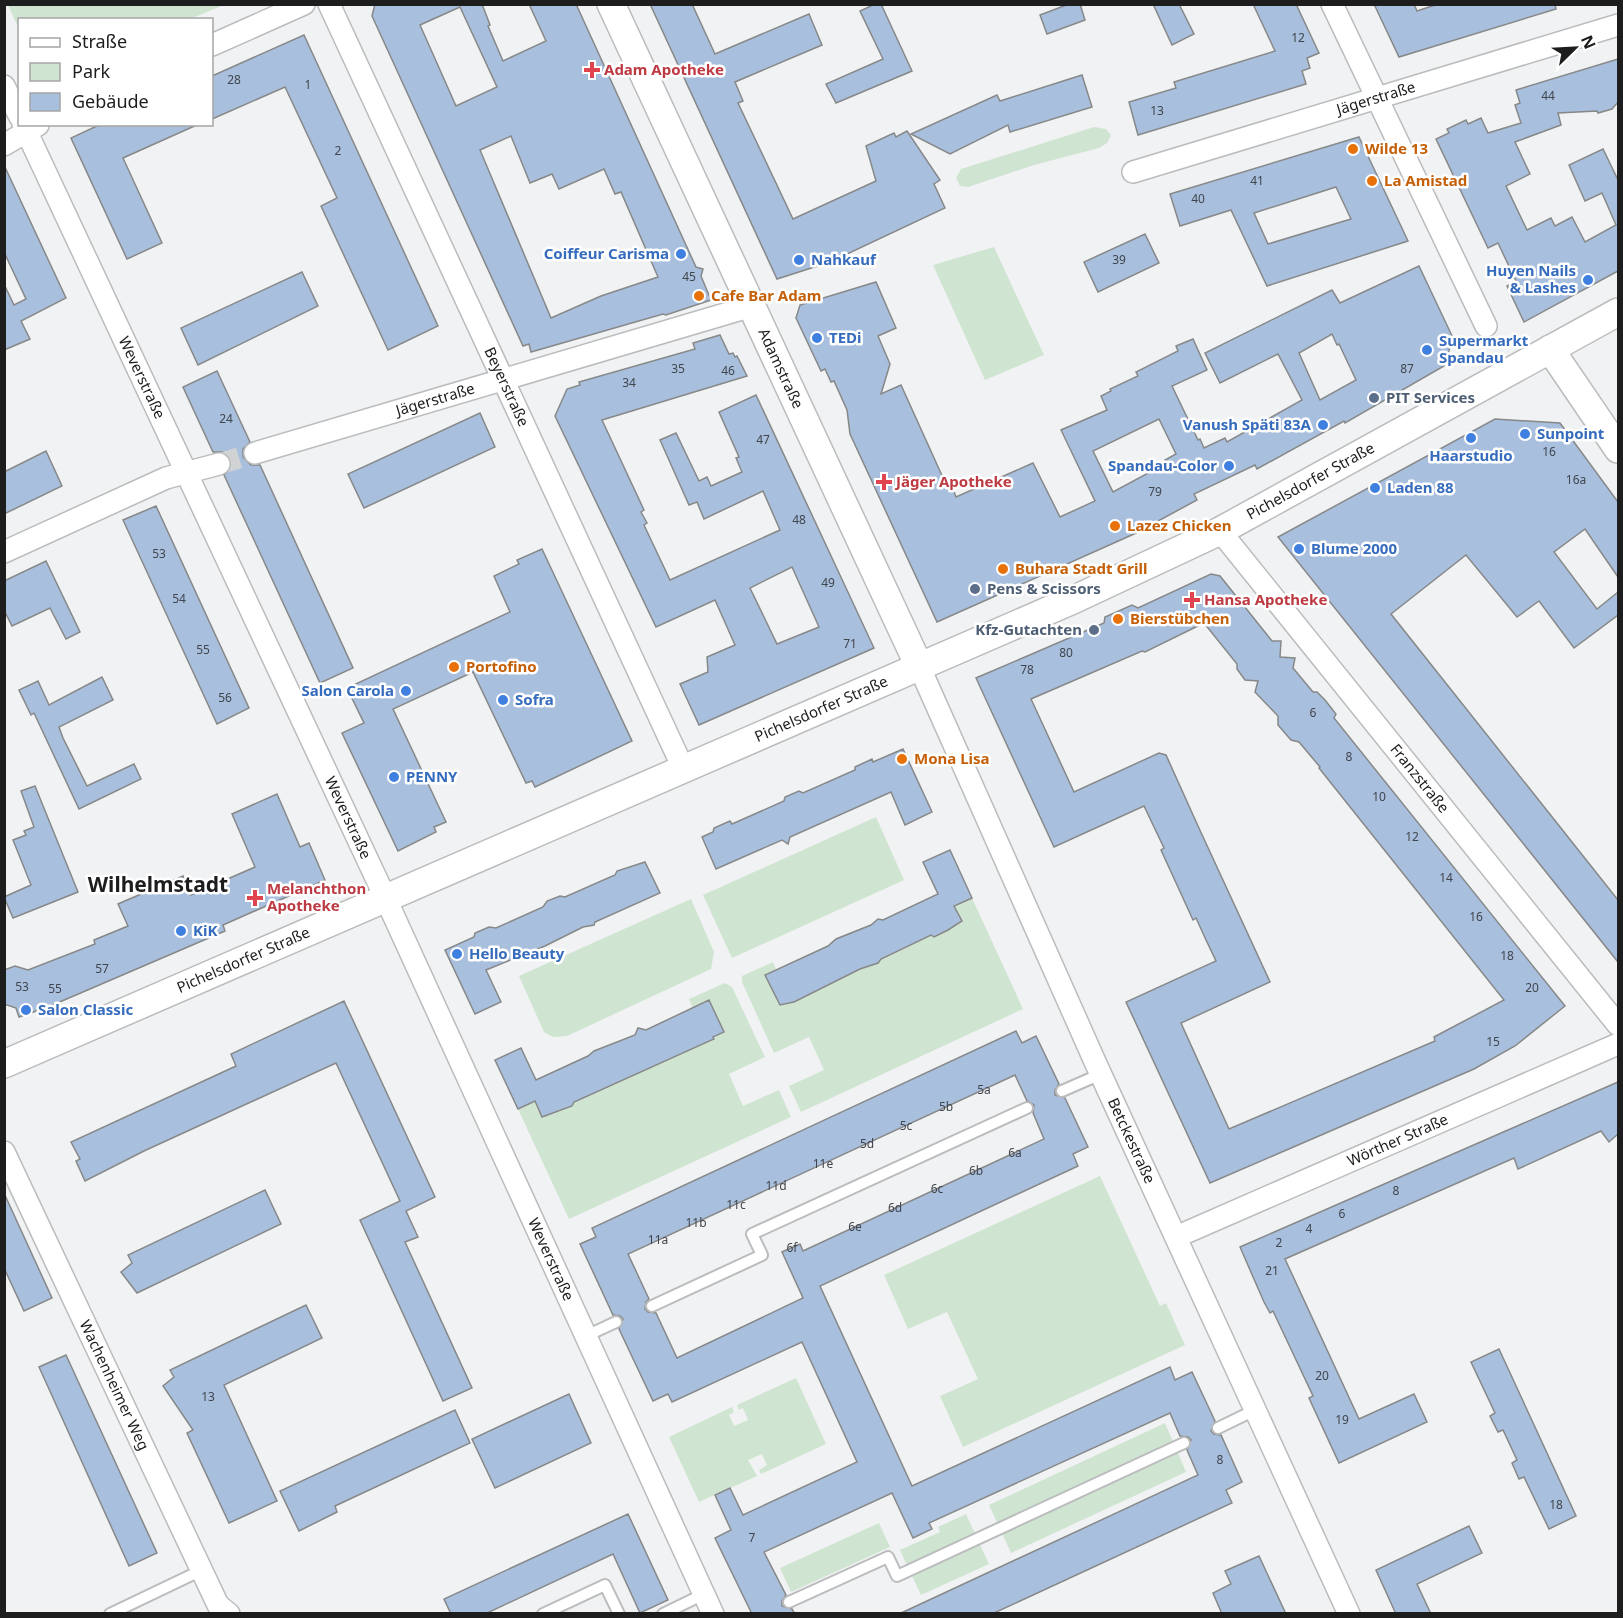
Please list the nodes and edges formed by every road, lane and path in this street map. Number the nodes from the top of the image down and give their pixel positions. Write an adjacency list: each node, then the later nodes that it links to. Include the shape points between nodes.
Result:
1 (304, 4): 6 (street)
2 (329, 4): 18 (street, Beyerstraße)
3 (611, 4): 14 (street, Adamstraße)
4 (1332, 4): 8 (street)
5 (1618, 25): 8 (street, Jägerstraße)
6 (213, 45)
7 (4, 86): 9 (street, Weverstraße)
8 (1376, 98): 13 (street, Jägerstraße); 16 (street)
9 (18, 109)
10 (25, 126): 12 (street)
11 (28, 126): 22 (street, Weverstraße)
12 (4, 145)
13 (1133, 172)
14 (752, 306): 18 (street, Jägerstraße); 25 (street, Adamstraße)
15 (1618, 312): 17 (street, Pichelsdorfer Straße)
16 (1486, 326)
17 (1550, 349): 19 (street); 23 (street, Pichelsdorfer Straße)
18 (502, 379): 20 (street, Jägerstraße); 26 (street, Beyerstraße)
19 (1618, 449)
20 (255, 453)
21 (219, 464): 22 (street)
22 (185, 474): 24 (street, via 166,478); 27 (street, Weverstraße)
23 (1220, 531): 25 (street, Pichelsdorfer Straße); 28 (street, Franzstraße)
24 (4, 552)
25 (919, 666): 26 (street, Pichelsdorfer Straße); 31 (street, Betckestraße)
26 (683, 768): 27 (street, Pichelsdorfer Straße)
27 (385, 897): 30 (street, Pichelsdorfer Straße); 38 (street, Weverstraße)
28 (1618, 1025)
29 (1618, 1044): 35 (street, Wörther Straße)
30 (4, 1064)
31 (1101, 1074): 32 (lane); 35 (street, Betckestraße)
32 (1062, 1092)
33 (1026, 1108): 36 (lane, via 752,1234 762,1255)
34 (4, 1152): 42 (street, Wachenheimer Weg)
35 (1176, 1237): 39 (street, Betckestraße)
36 (652, 1305)
37 (616, 1322): 38 (lane)
38 (586, 1336): 43 (street, Weverstraße)
39 (1256, 1410): 40 (lane); 51 (street, Betckestraße)
40 (1218, 1428)
41 (1184, 1443): 44 (lane, via 897,1576 888,1557)
42 (202, 1570): 45 (lane); 46 (street, Wachenheimer Weg, via 218,1605)
43 (704, 1594): 49 (lane); 50 (street, Weverstraße)
44 (789, 1602)
45 (110, 1614)
46 (229, 1614)
47 (543, 1614): 48 (lane, via 605,1585)
48 (620, 1614)
49 (663, 1614)
50 (713, 1614)
51 (1349, 1614)

